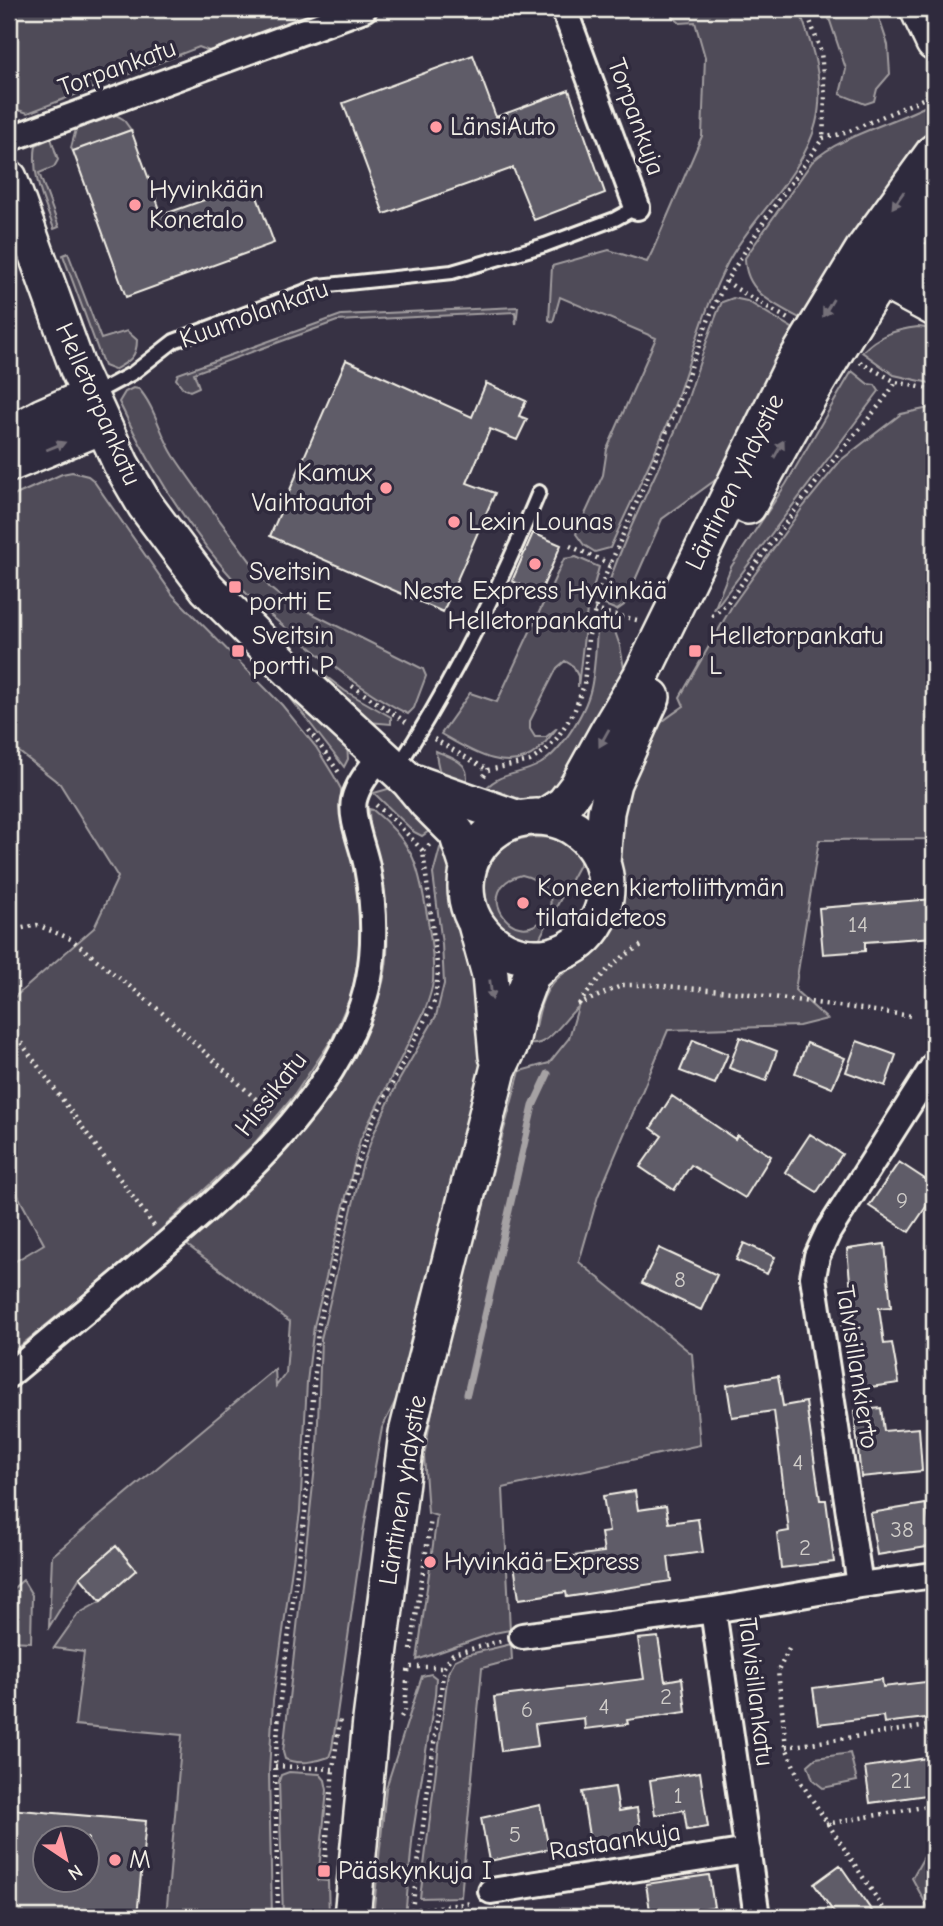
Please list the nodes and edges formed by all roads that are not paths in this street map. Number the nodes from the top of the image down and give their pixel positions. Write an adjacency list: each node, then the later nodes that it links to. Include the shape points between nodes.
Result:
1 (364, 9): 3 (street, Torpankatu)
2 (564, 9): 7 (street, Torpankuja)
3 (14, 137)
4 (934, 152): 9 (main road, Läntinen yhdystie, one-way to 9)
5 (9, 178): 12 (main road, Helletorpankatu)
6 (934, 198): 8 (main road)
7 (637, 207): 12 (lane, Kuumolankatu, via 545,245 452,272 319,286 174,341)
8 (899, 250): 9 (main road); 10 (main road)
9 (872, 265): 11 (main road); 18 (main road, Läntinen yhdystie, one-way to 18, via 792,367 641,676 577,787 564,804); 19 (main road, Läntinen yhdystie, one-way to 9, via 613,783 646,708 758,486 817,382)
10 (934, 269)
11 (934, 308)
12 (95, 411): 13 (main road, Kuumolankatu, via 43,416); 14 (main road, Kuumolankatu, one-way to 12); 16 (main road, Helletorpankatu, via 145,505 207,588)
13 (9, 435)
14 (9, 464)
15 (540, 492): 16 (lane, via 463,653)
16 (395, 768): 17 (main road, Helletorpankatu); 25 (street, Hissikatu, via 357,789 353,804 367,864 374,943 359,1014 343,1047 303,1109 226,1191)
17 (457, 813): 18 (main road, Helletorpankatu); 20 (main road)
18 (531, 817): 19 (main road, via 574,828 593,846); 20 (main road, via 500,826 486,837)
19 (602, 863): 22 (main road, via 605,895 595,925 584,938)
20 (468, 867): 21 (main road, via 468,896)
21 (476, 924): 22 (main road, via 495,944 518,956); 24 (main road, Läntinen yhdystie, one-way to 24, via 490,975)
22 (551, 956): 24 (main road, Läntinen yhdystie, via 531,975)
23 (934, 1065): 27 (street, Talvisillankierto, via 828,1232 813,1278)
24 (498, 1070): 32 (main road, Läntinen yhdystie, via 407,1433)
25 (9, 1375)
26 (934, 1575): 27 (street, Talvisillankatu)
27 (860, 1585): 28 (street, Talvisillankatu)
28 (713, 1610): 29 (street); 30 (street, Talvisillankatu)
29 (522, 1636)
30 (748, 1852): 31 (street, Rastaankuja); 33 (street, Talvisillankatu)
31 (491, 1891)
32 (352, 1917)
33 (757, 1917)

